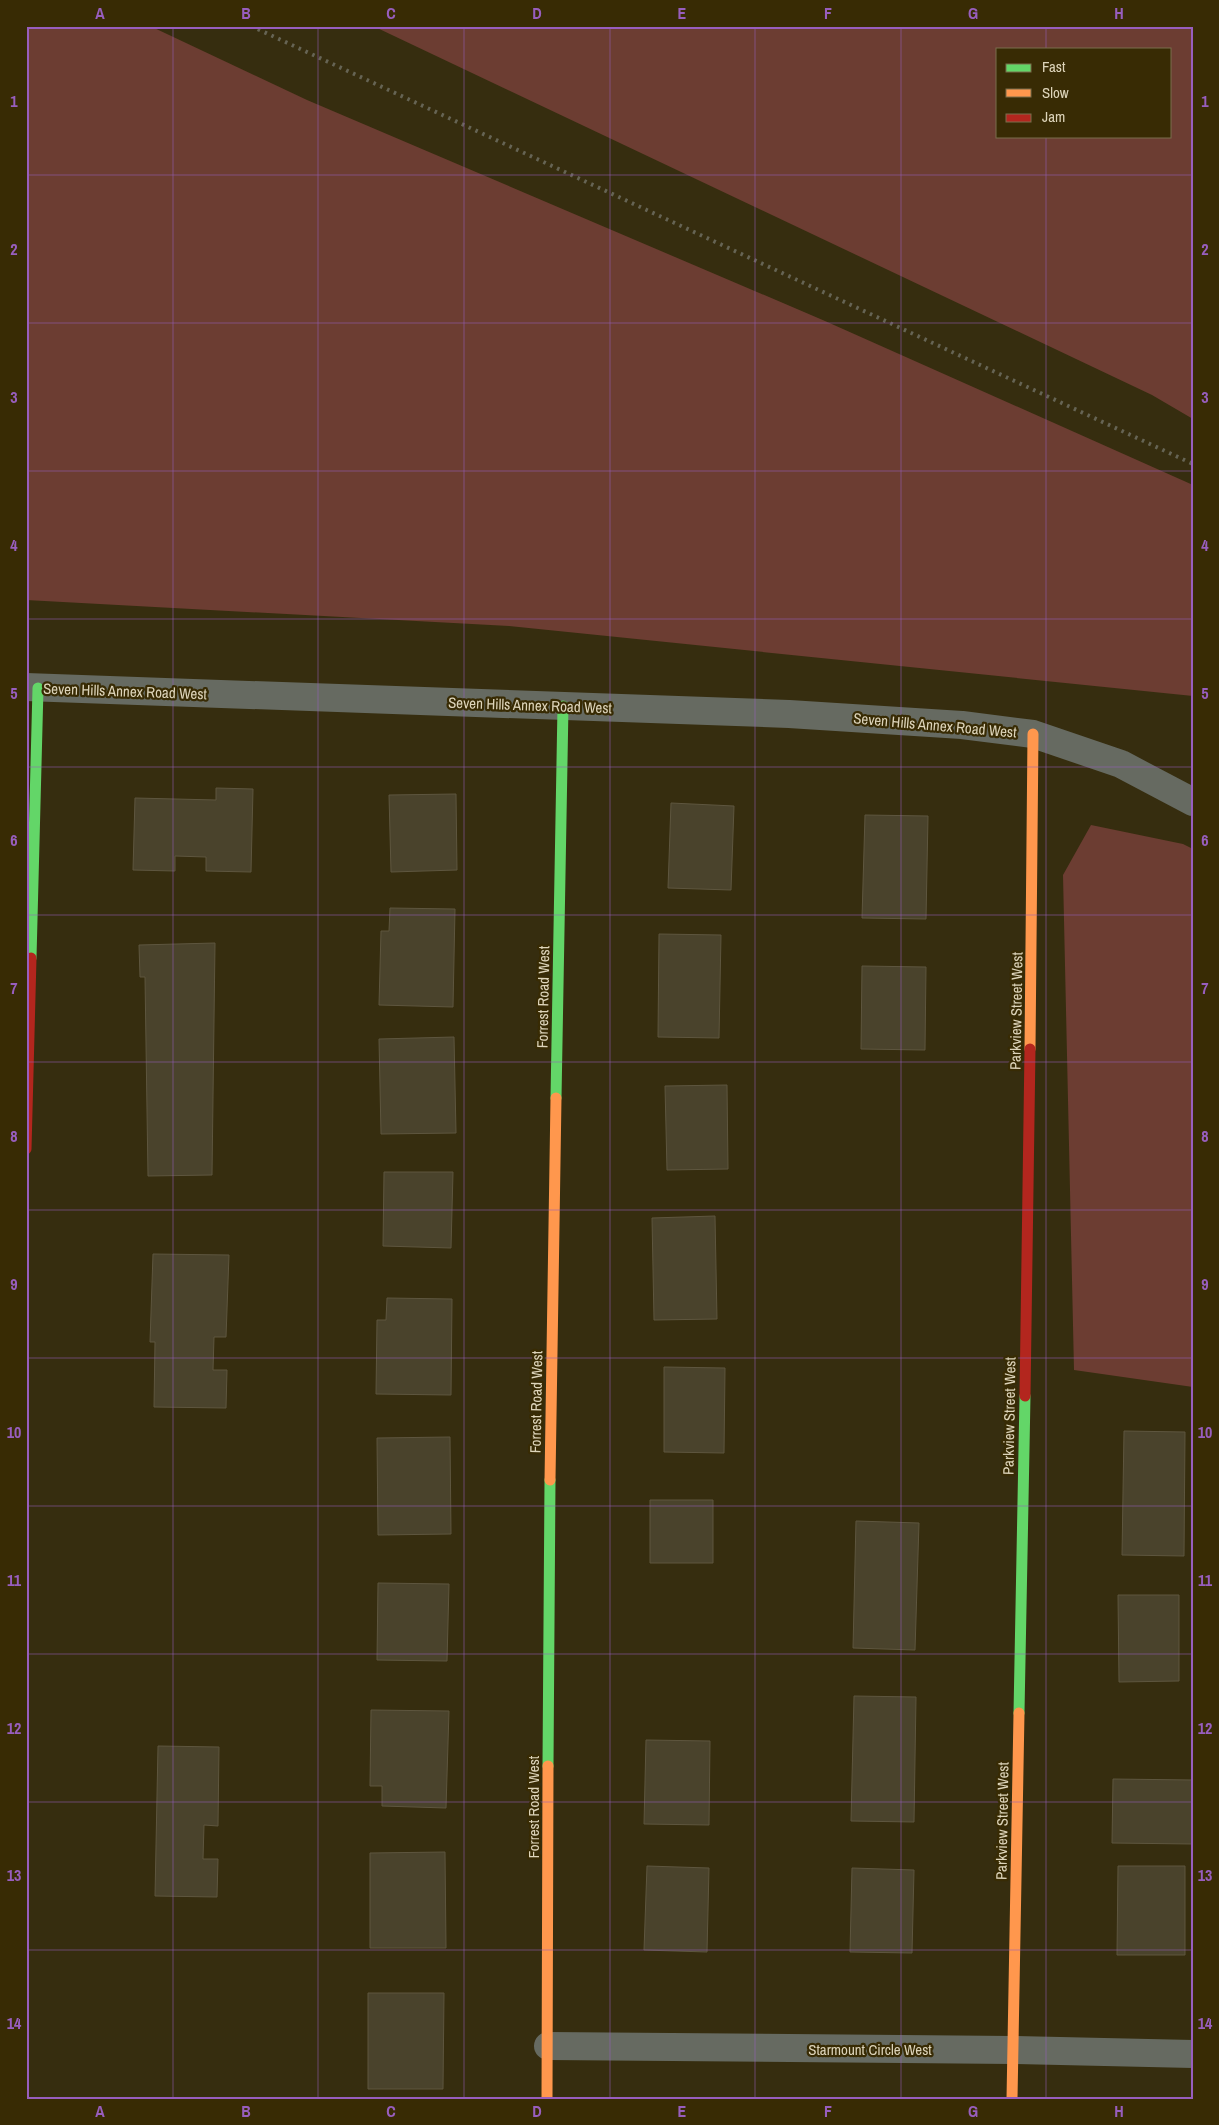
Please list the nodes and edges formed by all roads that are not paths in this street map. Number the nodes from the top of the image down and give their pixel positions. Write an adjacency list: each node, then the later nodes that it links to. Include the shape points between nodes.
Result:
1 (32, 688): 2 (street, Seven Hills Annex Road West); 5 (street)
2 (563, 706): 3 (street, Seven Hills Annex Road West, via 790,714 962,725); 6 (street, Forrest Road West, via 548,1585)
3 (1033, 734): 4 (street, Seven Hills Annex Road West, via 1121,764); 7 (street, Parkview Street West, via 1029,1145)
4 (1193, 802)
5 (26, 1149)
6 (548, 2046): 7 (street, Starmount Circle West); 9 (street, Forrest Road West)
7 (1012, 2050): 8 (street, Starmount Circle West); 10 (street, Parkview Street West)
8 (1193, 2054)
9 (546, 2099)
10 (1012, 2099)

